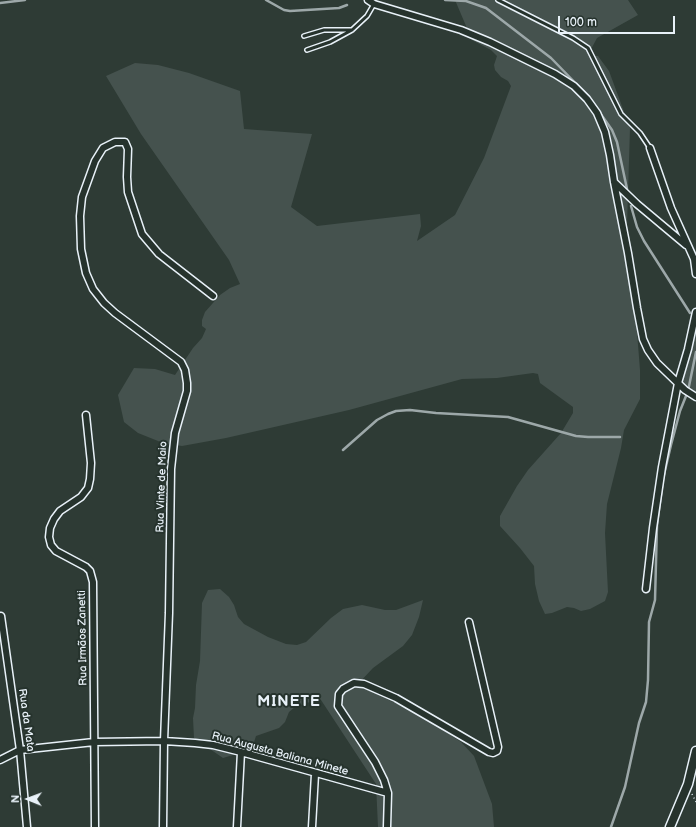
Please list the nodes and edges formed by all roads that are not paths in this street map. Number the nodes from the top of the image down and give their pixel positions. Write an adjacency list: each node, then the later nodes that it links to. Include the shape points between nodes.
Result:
1 (368, 0): 3 (street)
2 (498, 0): 7 (lane, via 588,48 621,114 640,133)
3 (374, 4): 4 (lane, via 367,16); 8 (street, via 476,36 555,74 574,86 597,113 605,132)
4 (352, 30): 5 (lane, via 324,30); 6 (lane, via 330,42)
5 (304, 36)
6 (307, 50)
7 (650, 148): 9 (street, via 671,208)
8 (614, 182): 9 (street); 14 (street, via 643,339 657,363)
9 (688, 246): 10 (street)
10 (695, 259): 11 (street)
11 (696, 274)
12 (213, 296): 20 (street, Rua Vinte de Maio, via 159,254 142,234 128,192 128,150 125,142 115,142 102,148 87,179 80,216 81,249 86,273 93,289 104,303 181,362 187,383 172,447)
13 (696, 312): 14 (street)
14 (678, 384): 15 (street); 17 (street, via 657,498)
15 (694, 396)
16 (86, 415): 21 (street, Rua Irmãos Zanetti, via 91,463 88,488 54,519 49,537 56,551 90,571 93,582)
17 (646, 589)
18 (1, 616): 22 (street, Rua da Mata)
19 (469, 622): 27 (street, via 497,751 489,752 396,698 364,684 354,683 342,689 339,694 338,706 375,762)
20 (164, 741): 21 (street, Rua Augusta Baliana Minete); 23 (street, Rua Augusta Baliana Minete, via 213,745); 30 (street, Rua Vinte de Maio)
21 (94, 742): 22 (street, Rua Augusta Baliana Minete); 29 (street, Rua Irmãos Zanetti)
22 (20, 750): 25 (street, Rua Augusta Baliana Minete); 28 (street, Rua da Mata)
23 (241, 752): 26 (street, Rua Augusta Baliana Minete); 31 (street)
24 (696, 752): 34 (street, via 688,784)
25 (0, 760)
26 (315, 774): 27 (street, Rua Augusta Baliana Minete); 32 (street)
27 (388, 793): 33 (street)
28 (27, 827)
29 (95, 827)
30 (163, 827)
31 (237, 827)
32 (312, 827)
33 (387, 827)
34 (670, 827)

